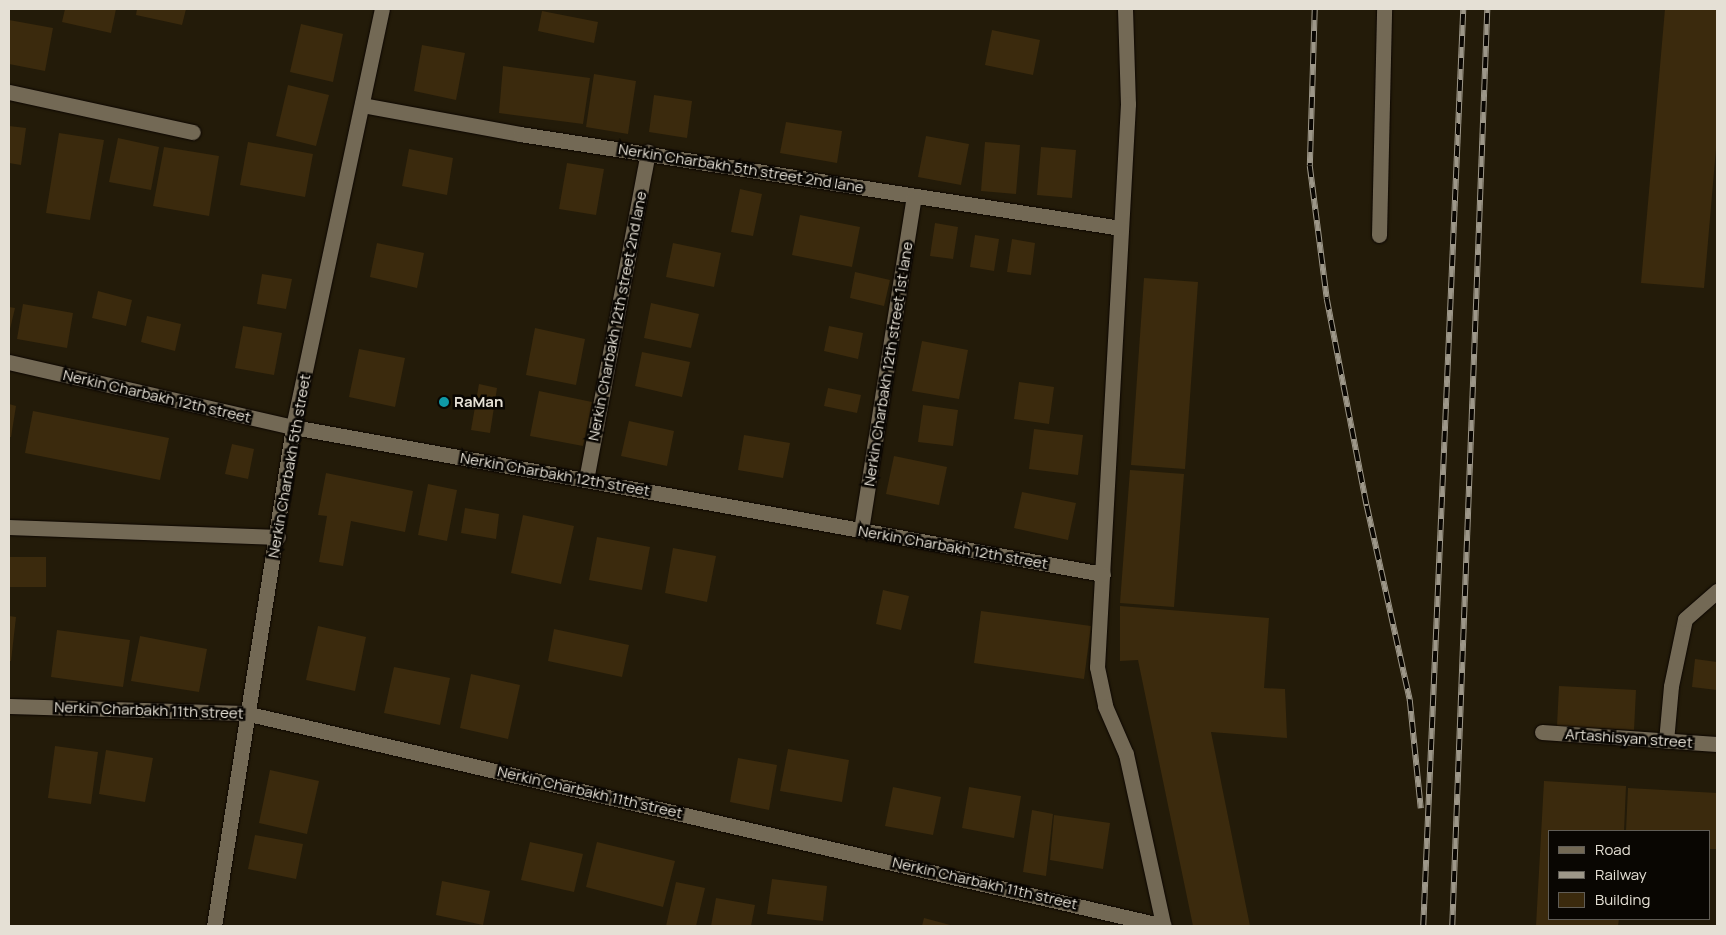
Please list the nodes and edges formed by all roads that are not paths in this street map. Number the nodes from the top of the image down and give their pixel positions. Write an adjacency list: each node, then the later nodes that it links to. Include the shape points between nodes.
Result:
1 (382, 9): 5 (street, Nerkin Charbakh 5th street)
2 (1125, 9): 9 (street, via 1128,104)
3 (1384, 9): 10 (street)
4 (9, 92): 6 (street)
5 (362, 105): 7 (street, Nerkin Charbakh 5th street 2nd lane, via 520,134); 12 (street, Nerkin Charbakh 5th street)
6 (193, 132)
7 (648, 152): 8 (street, Nerkin Charbakh 5th street 2nd lane); 13 (street, Nerkin Charbakh 12th street 2nd lane)
8 (914, 197): 9 (street, Nerkin Charbakh 5th street 2nd lane); 15 (street, Nerkin Charbakh 12th street 1st lane)
9 (1121, 228): 17 (street)
10 (1379, 235)
11 (9, 362): 12 (street, Nerkin Charbakh 12th street)
12 (293, 427): 13 (street, Nerkin Charbakh 12th street); 16 (street, Nerkin Charbakh 5th street)
13 (586, 480): 15 (street, Nerkin Charbakh 12th street)
14 (9, 527): 16 (street)
15 (861, 530): 17 (street, Nerkin Charbakh 12th street)
16 (278, 537): 20 (street, Nerkin Charbakh 5th street)
17 (1103, 574): 24 (street, via 1097,667 1105,706 1126,754)
18 (1717, 591): 22 (street, via 1685,618 1671,686)
19 (9, 706): 20 (street, Nerkin Charbakh 11th street)
20 (245, 713): 24 (street, Nerkin Charbakh 11th street); 25 (street, Nerkin Charbakh 5th street)
21 (1542, 732): 22 (street, Artashisyan street)
22 (1666, 741): 23 (street, Artashisyan street)
23 (1717, 744)
24 (1163, 925)
25 (214, 926)

